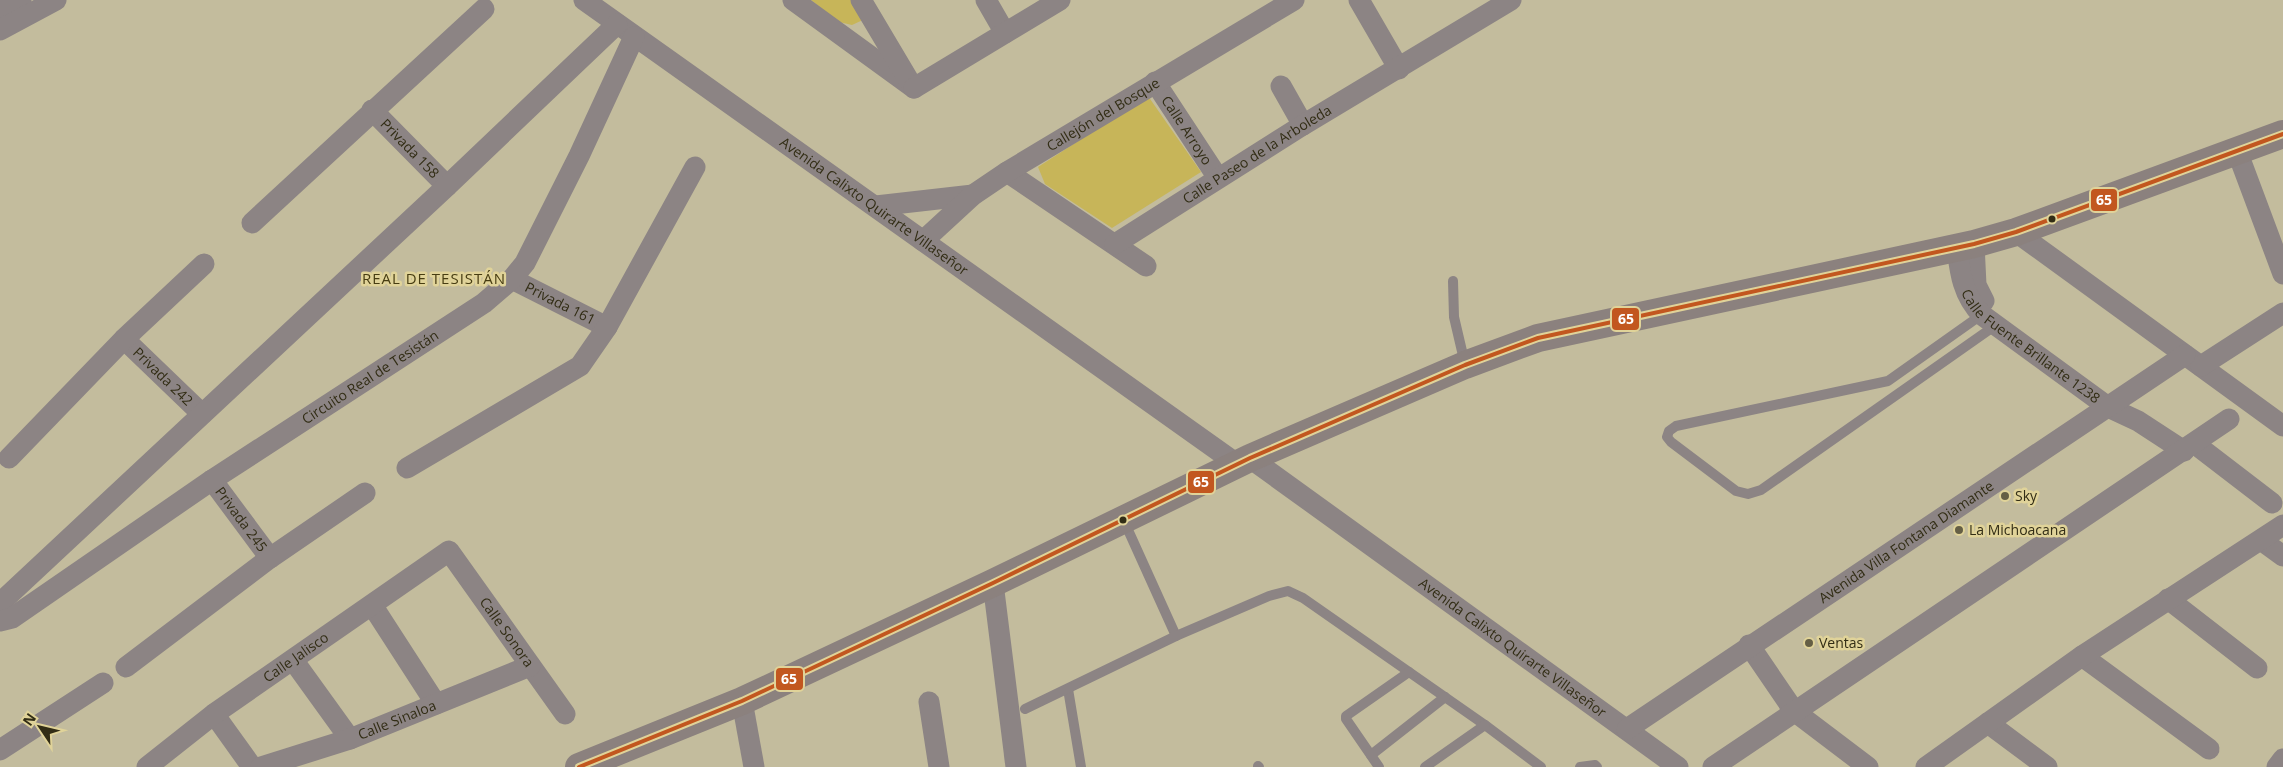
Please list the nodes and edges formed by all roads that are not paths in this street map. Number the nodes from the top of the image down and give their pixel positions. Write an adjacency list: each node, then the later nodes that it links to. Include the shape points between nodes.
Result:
1 (21, 0): 13 (street)
2 (56, 0): 15 (street)
3 (584, 0): 14 (street, Avenida Calixto Quirarte Villaseñor)
4 (793, 0): 21 (street)
5 (861, 0): 21 (street)
6 (986, 0): 16 (street)
7 (1060, 0): 16 (street)
8 (1294, 0): 19 (street, Callejón del Bosque)
9 (1359, 0): 18 (street)
10 (1511, 0): 11 (street, Calle Paseo de la Arboleda)
11 (1482, 7): 18 (street, Calle Paseo de la Arboleda)
12 (484, 9): 22 (street)
13 (0, 11)
14 (616, 24): 17 (street, Avenida Calixto Quirarte Villaseñor); 29 (street)
15 (0, 30)
16 (1006, 33): 21 (street)
17 (634, 37): 31 (street, Avenida Calixto Quirarte Villaseñor); 40 (street, Circuito Real de Tesistán, via 579,156 525,263)
18 (1399, 69): 23 (street, Calle Paseo de la Arboleda)
19 (1155, 82): 27 (street, Callejón del Bosque); 28 (street, Calle Arroyo)
20 (1281, 86): 23 (street)
21 (914, 88)
22 (372, 110): 29 (street, Privada 158); 32 (street)
23 (1303, 125): 28 (street, Calle Paseo de la Arboleda)
24 (2283, 134): 25 (street)
25 (2237, 151): 33 (street); 39 (street)
26 (695, 167): 44 (street)
27 (1007, 172): 30 (street, Callejón del Bosque); 35 (street)
28 (1218, 178): 35 (street, Calle Paseo de la Arboleda)
29 (447, 186): 51 (street)
30 (973, 195): 31 (street); 34 (street, Callejón del Bosque)
31 (876, 206): 34 (street, Avenida Calixto Quirarte Villaseñor)
32 (252, 223)
33 (2016, 232): 36 (street); 46 (street)
34 (923, 241): 56 (street, Avenida Calixto Quirarte Villaseñor)
35 (1115, 244): 38 (street)
36 (1965, 246): 43 (street, Calle Fuente Brillante 1238, via 1964,289); 47 (street, via 1538,338)
37 (204, 264): 45 (street)
38 (1146, 266)
39 (2283, 274)
40 (512, 279): 44 (street, Privada 161); 58 (street, Circuito Real de Tesistán, via 484,302)
41 (1453, 281): 47 (lane, via 1454,317)
42 (2283, 313): 46 (street, Avenida Villa Fontana Diamante)
43 (1993, 316): 48 (lane); 49 (lane); 50 (street, Calle Fuente Brillante 1238)
44 (608, 327): 57 (street, via 580,366)
45 (124, 339): 51 (street, Privada 242); 55 (street)
46 (2193, 361): 50 (street, Avenida Villa Fontana Diamante); 53 (street)
47 (1465, 365): 56 (street)
48 (1888, 381): 49 (lane); 49 (lane, via 1676,426 1667,437 1736,491 1748,494 1761,490)
49 (1898, 394)
50 (2113, 403): 54 (street, Calle Fuente Brillante 1238, via 2138,421); 73 (street, Avenida Villa Fontana Diamante)
51 (202, 414): 69 (street)
52 (2230, 419): 54 (street)
53 (2283, 426)
54 (2189, 448): 60 (street, Calle Fuente Brillante 1238); 87 (street)
55 (9, 458)
56 (1243, 461): 61 (street); 92 (street, Avenida Calixto Quirarte Villaseñor)
57 (407, 468)
58 (212, 480): 66 (street, Privada 245); 71 (street, Circuito Real de Tesistán, via 12,618)
59 (365, 493): 66 (street)
60 (2272, 503)
61 (1123, 520): 67 (street); 72 (lane)
62 (2283, 525): 63 (street)
63 (2261, 540): 65 (street); 68 (street)
64 (449, 552): 70 (street, Calle Jalisco); 76 (street, Calle Sonora)
65 (2283, 556)
66 (270, 558): 77 (street)
67 (993, 583): 83 (street); 104 (street)
68 (2168, 599): 74 (street); 78 (street)
69 (0, 602)
70 (372, 605): 75 (street, Calle Jalisco); 85 (street)
71 (0, 621)
72 (1176, 636): 79 (lane, via 1288,590); 81 (lane)
73 (1749, 645): 87 (street); 92 (street, Avenida Villa Fontana Diamante)
74 (2082, 656): 90 (street); 94 (street)
75 (293, 660): 88 (street, Calle Jalisco); 93 (street)
76 (530, 666): 85 (street, Calle Sinaloa); 89 (street, Calle Sonora)
77 (126, 667)
78 (2257, 668)
79 (1409, 672): 82 (lane); 96 (lane, via 1346,716)
80 (103, 683): 95 (street)
81 (1068, 689): 86 (lane); 105 (lane)
82 (1445, 697): 91 (lane); 96 (lane)
83 (742, 701): 101 (street); 102 (street)
84 (929, 702): 103 (street)
85 (436, 704): 93 (street, Calle Sinaloa)
86 (1025, 709)
87 (1794, 711): 112 (street); 113 (street)
88 (214, 714): 98 (street, Calle Jalisco); 99 (street)
89 (565, 714)
90 (1988, 723): 114 (street); 115 (street)
91 (1485, 725): 107 (lane); 108 (lane)
92 (1627, 729): 111 (street, Avenida Calixto Quirarte Villaseñor)
93 (350, 740): 100 (street, Calle Sinaloa)
94 (2209, 749)
95 (0, 750)
96 (1371, 755): 106 (lane)
97 (2283, 759): 116 (street)
98 (147, 767)
99 (252, 767)
100 (261, 767)
101 (579, 767)
102 (754, 767)
103 (939, 767)
104 (1016, 767)
105 (1081, 767)
106 (1379, 767)
107 (1425, 767)
108 (1541, 767)
109 (1580, 767): 110 (lane)
110 (1597, 767)
111 (1678, 767)
112 (1713, 767)
113 (1868, 767)
114 (1926, 767)
115 (2047, 767)
116 (2277, 767)

